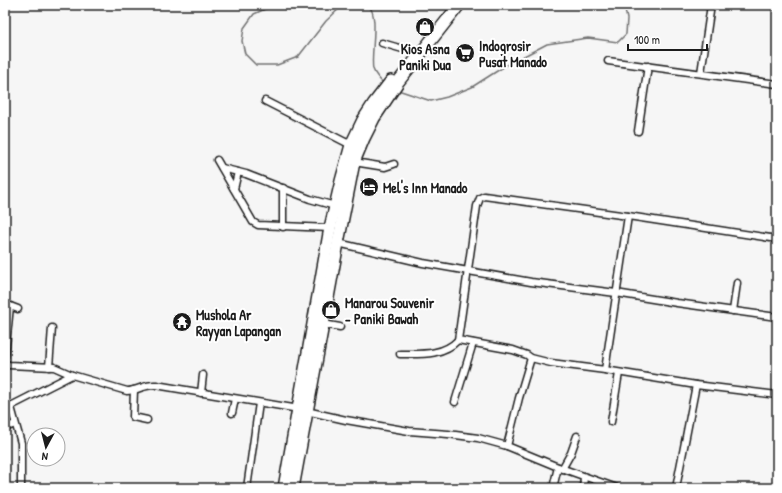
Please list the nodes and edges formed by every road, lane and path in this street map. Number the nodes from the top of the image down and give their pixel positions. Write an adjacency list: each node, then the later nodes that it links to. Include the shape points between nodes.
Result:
1 (456, 5): 4 (highway); 8 (highway)
2 (711, 5): 7 (street)
3 (382, 43): 4 (street)
4 (413, 52): 8 (highway)
5 (608, 61): 6 (street)
6 (648, 66): 7 (street); 12 (street)
7 (701, 73): 9 (street)
8 (395, 80): 11 (highway)
9 (777, 84)
10 (265, 101): 13 (street)
11 (378, 106): 13 (highway, via 364,120); 15 (highway)
12 (638, 131)
13 (351, 145): 21 (highway)
14 (217, 160): 17 (street)
15 (354, 162): 16 (street, via 385,168); 26 (highway)
16 (394, 164)
17 (222, 168): 18 (street); 20 (street)
18 (238, 172): 19 (street); 20 (street)
19 (283, 188): 21 (street); 23 (street)
20 (234, 189): 23 (street, via 254,222 258,225)
21 (335, 206): 24 (highway)
22 (628, 216): 25 (street); 27 (street, via 484,196 478,201); 29 (street)
23 (283, 227): 24 (street)
24 (330, 228): 56 (highway)
25 (777, 239)
26 (338, 243): 27 (street, via 423,263); 34 (highway)
27 (468, 270): 29 (street, via 531,282); 37 (street)
28 (737, 283): 32 (street)
29 (616, 293): 32 (street); 44 (street)
30 (8, 306): 31 (street); 40 (street)
31 (18, 309)
32 (733, 310): 33 (street)
33 (777, 317)
34 (323, 324): 35 (street); 56 (highway)
35 (340, 327)
36 (52, 328): 43 (street)
37 (458, 340): 38 (street); 39 (street, via 448,348 436,352)
38 (473, 343): 41 (street, via 513,350); 53 (street)
39 (400, 354)
40 (5, 357)
41 (531, 358): 44 (street); 63 (street)
42 (5, 362): 43 (street, via 8,365)
43 (49, 367): 46 (street)
44 (605, 370): 45 (street)
45 (619, 373): 48 (street); 59 (street)
46 (72, 375): 49 (street, via 126,391); 55 (street)
47 (204, 375): 50 (street)
48 (696, 385): 51 (street); 73 (street)
49 (134, 390): 50 (street, via 152,385); 58 (street, via 133,417)
50 (201, 393): 52 (street)
51 (777, 395)
52 (235, 399): 54 (street); 57 (street)
53 (455, 402)
54 (259, 403): 56 (street); 67 (street)
55 (8, 408): 60 (street)
56 (303, 411): 63 (street, via 409,430 478,438); 68 (highway); 69 (highway)
57 (232, 413)
58 (147, 420)
59 (611, 422)
60 (15, 424): 61 (street); 66 (street, via 21,443)
61 (5, 428)
62 (577, 436): 64 (street, via 571,453)
63 (508, 446): 64 (street)
64 (560, 468): 65 (street); 70 (street)
65 (584, 477): 71 (street); 72 (street)
66 (21, 488)
67 (247, 488)
68 (284, 488)
69 (293, 488)
70 (553, 488)
71 (583, 488)
72 (617, 488)
73 (676, 488)

